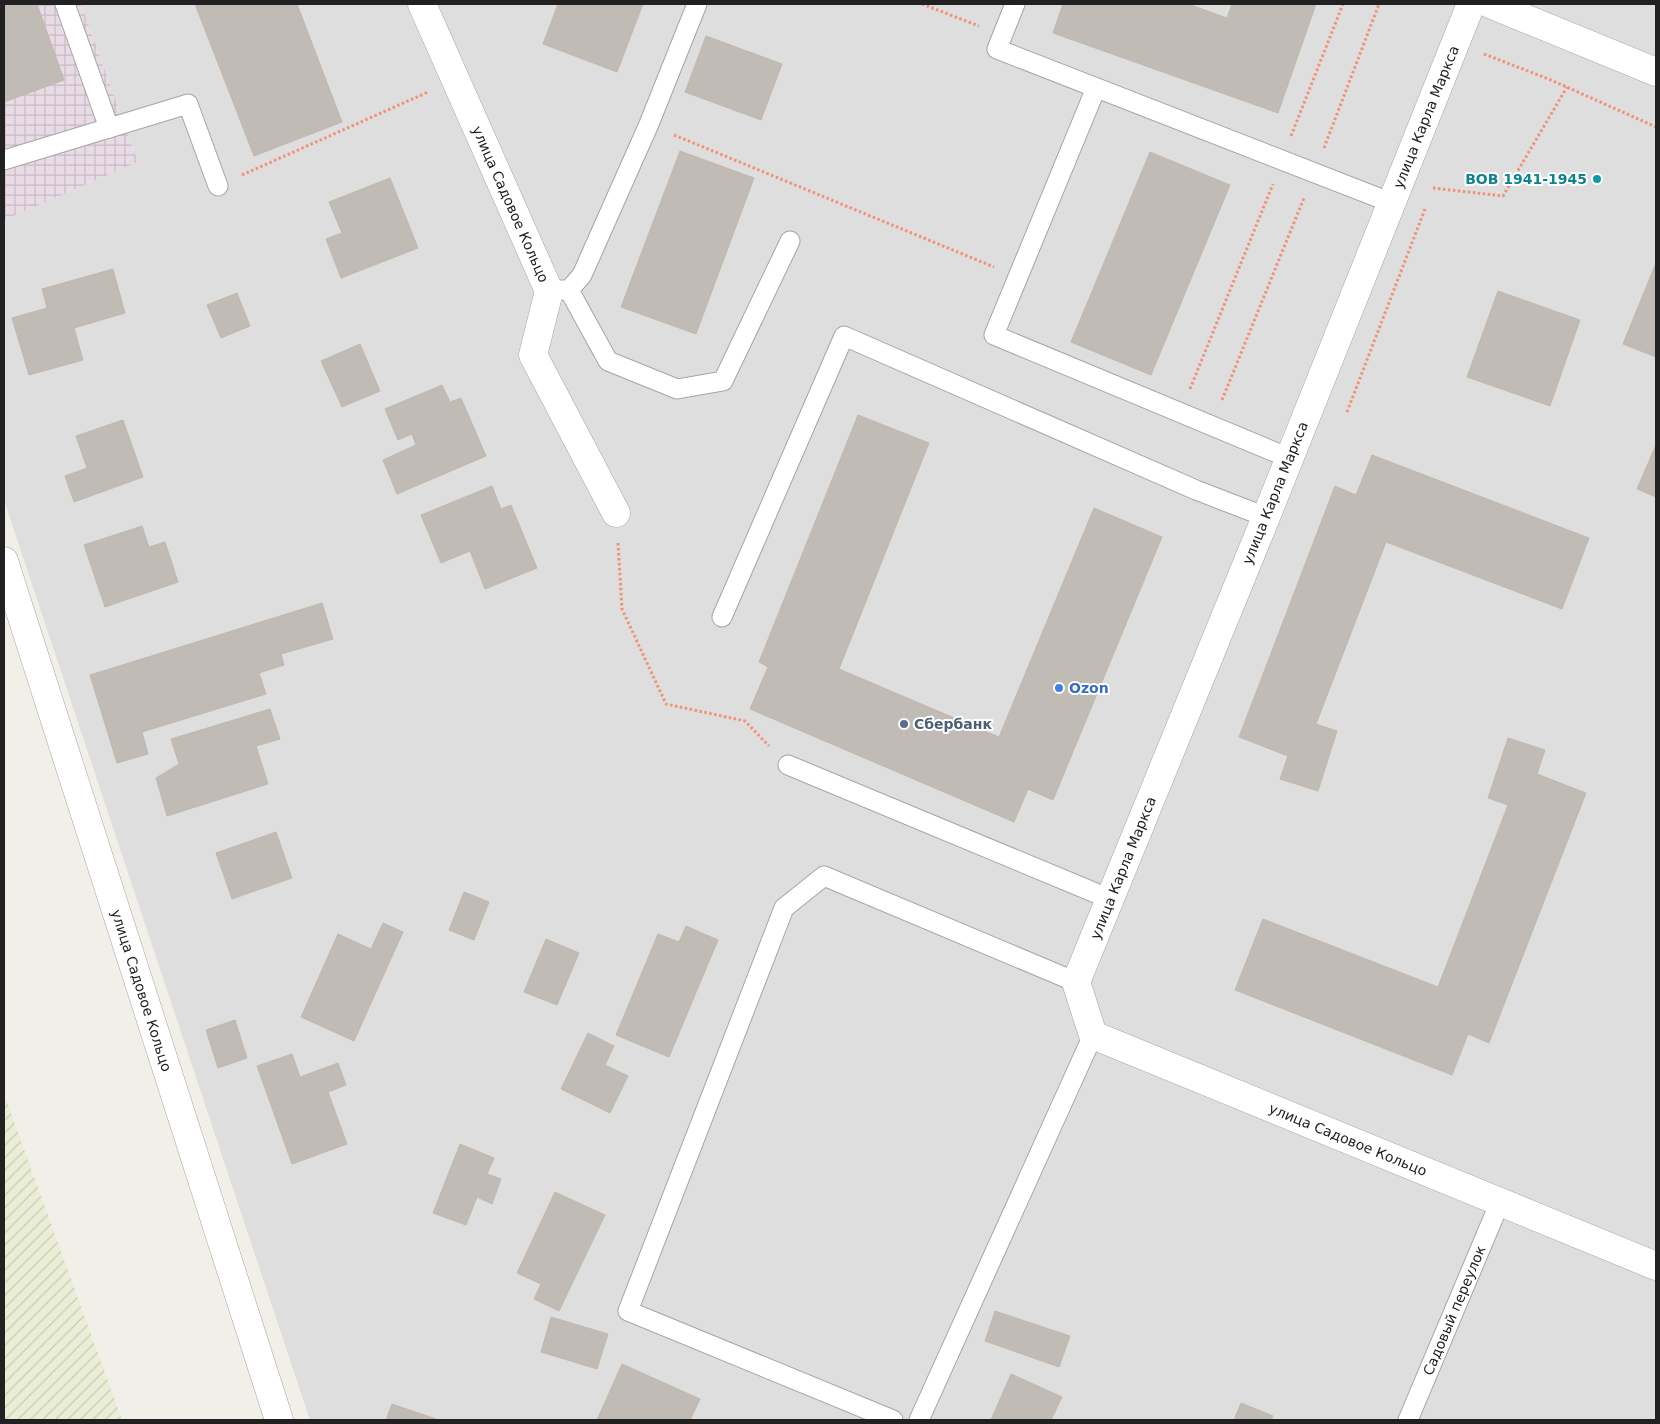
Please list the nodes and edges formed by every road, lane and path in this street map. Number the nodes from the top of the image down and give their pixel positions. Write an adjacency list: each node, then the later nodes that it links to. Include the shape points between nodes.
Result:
1 (65, 4): 18 (lane)
2 (422, 4): 13 (street, улица Садовое Кольцо)
3 (697, 4): 16 (lane)
4 (922, 4): 10 (path)
5 (1343, 4): 20 (path)
6 (1379, 4): 21 (path)
7 (1471, 4): 26 (street, улица Карла Маркса)
8 (1490, 4): 12 (street)
9 (1012, 5): 10 (lane)
10 (1003, 35): 15 (lane, via 997,49)
11 (1482, 59): 14 (path, via 1484,54)
12 (1656, 72)
13 (456, 80): 23 (path); 30 (street, улица Садовое Кольцо)
14 (1567, 87): 17 (path); 24 (path, via 1502,196)
15 (1096, 88): 20 (lane); 29 (lane)
16 (649, 124): 29 (path); 30 (lane, via 582,274)
17 (1656, 127)
18 (109, 128): 19 (lane); 23 (lane, via 188,104)
19 (4, 160)
20 (1282, 160): 21 (lane); 32 (path)
21 (1314, 173): 26 (lane); 33 (path)
22 (1437, 179): 24 (path)
23 (218, 186)
24 (1433, 188): 25 (path)
25 (1430, 197)
26 (1392, 203): 34 (street, улица Карла Маркса)
27 (1426, 206): 31 (path)
28 (790, 241): 30 (lane, via 723,381 677,389 608,361)
29 (1018, 277): 32 (lane, via 994,335)
30 (559, 290): 35 (street, улица Садовое Кольцо, via 533,355)
31 (1347, 412)
32 (1180, 413): 33 (lane)
33 (1211, 426): 34 (lane)
34 (1289, 458): 36 (street, улица Карла Маркса)
35 (616, 513): 39 (path, via 622,609 666,704 745,721)
36 (1266, 517): 38 (lane, via 1196,490 844,336); 40 (street, улица Карла Маркса)
37 (4, 561): 45 (street, улица Садовое Кольцо)
38 (722, 617)
39 (788, 765): 40 (lane)
40 (1110, 899): 41 (street, улица Карла Маркса)
41 (1076, 982): 42 (street); 46 (lane, via 824,876 784,908 628,1312)
42 (1093, 1035): 43 (street, улица Садовое Кольцо); 47 (lane)
43 (1500, 1202): 44 (street, улица Садовое Кольцо); 48 (lane, Садовый переулок)
44 (1656, 1266)
45 (279, 1420)
46 (893, 1420)
47 (918, 1420)
48 (1408, 1420)

